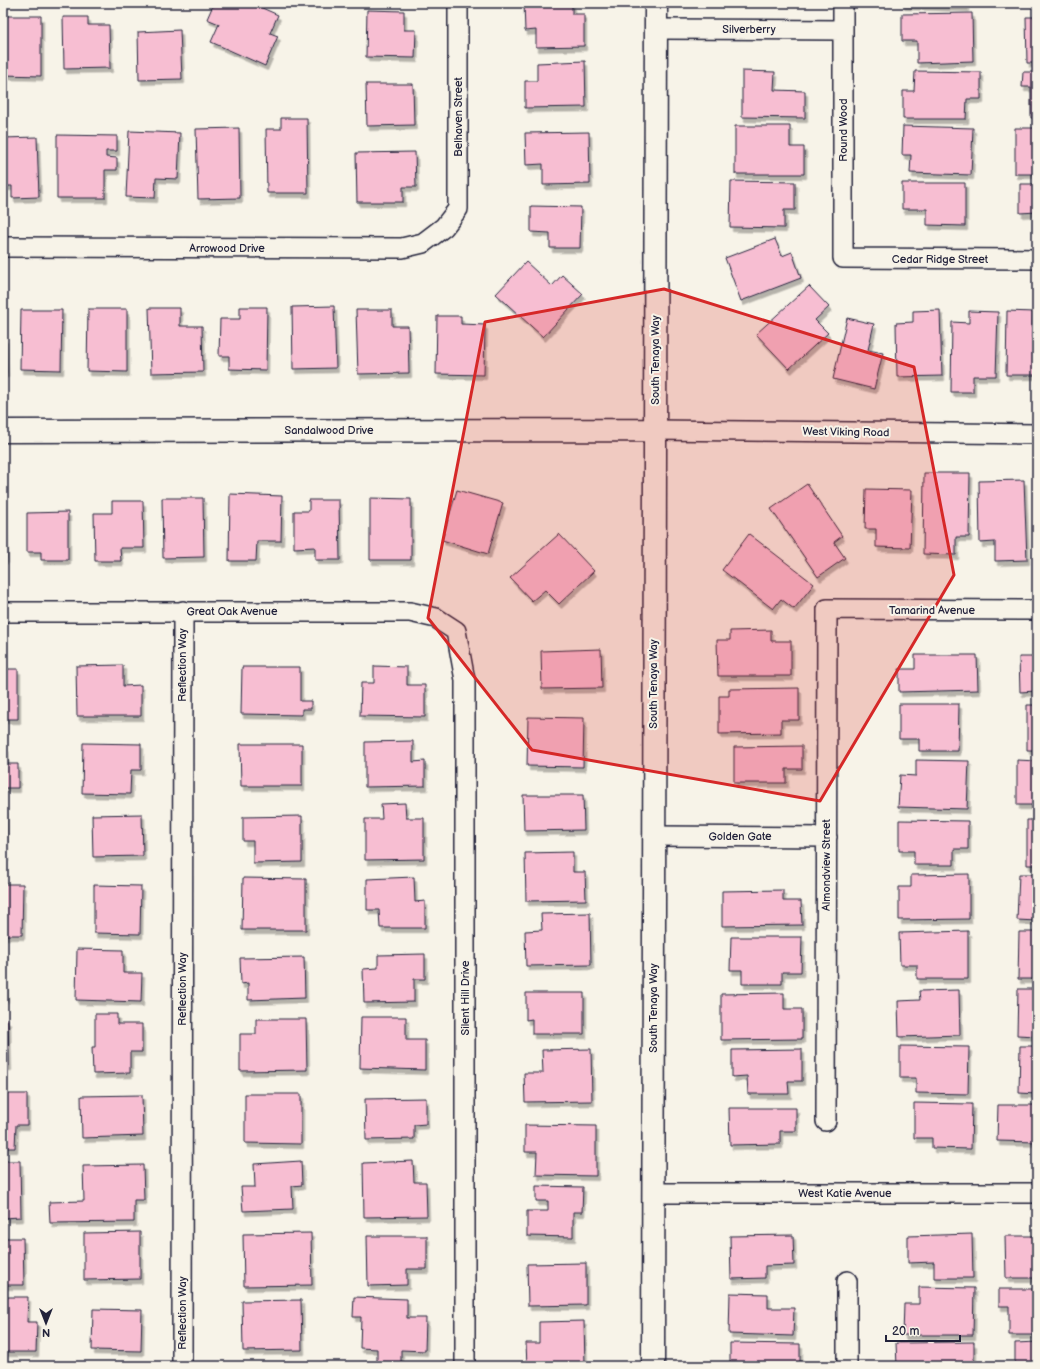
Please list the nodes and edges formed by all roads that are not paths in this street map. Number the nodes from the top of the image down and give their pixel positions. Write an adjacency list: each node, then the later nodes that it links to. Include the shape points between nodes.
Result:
1 (458, 3): 6 (street, Belhaven Street, via 458,209)
2 (656, 3): 4 (street, South Tenaya Way)
3 (843, 3): 5 (street, Round Wood)
4 (656, 29): 5 (street, Silverberry); 10 (street, South Tenaya Way)
5 (843, 30): 8 (street, Round Wood)
6 (444, 227): 7 (street, Arrowood Drive, via 423,243 402,248)
7 (3, 248)
8 (843, 258): 9 (street, Cedar Ridge Street)
9 (1037, 259)
10 (654, 430): 11 (street, Sandalwood Drive); 12 (street, West Viking Road); 18 (street, South Tenaya Way)
11 (3, 431)
12 (1037, 434)
13 (827, 609): 14 (street, Tamarind Avenue); 19 (street, Almondview Street)
14 (1037, 610)
15 (182, 611): 16 (street, Great Oak Avenue); 17 (street, Great Oak Avenue, via 410,612 436,618); 24 (street, Reflection Way)
16 (3, 612)
17 (456, 631): 25 (street, Silent Hill Drive, via 465,680)
18 (653, 836): 19 (street, Golden Gate); 21 (street, South Tenaya Way)
19 (827, 837): 20 (street, Almondview Street)
20 (826, 1121)
21 (653, 1193): 22 (street, West Katie Avenue); 26 (street, South Tenaya Way)
22 (1037, 1194)
23 (847, 1281): 27 (street)
24 (182, 1366)
25 (465, 1366)
26 (653, 1366)
27 (847, 1366)

